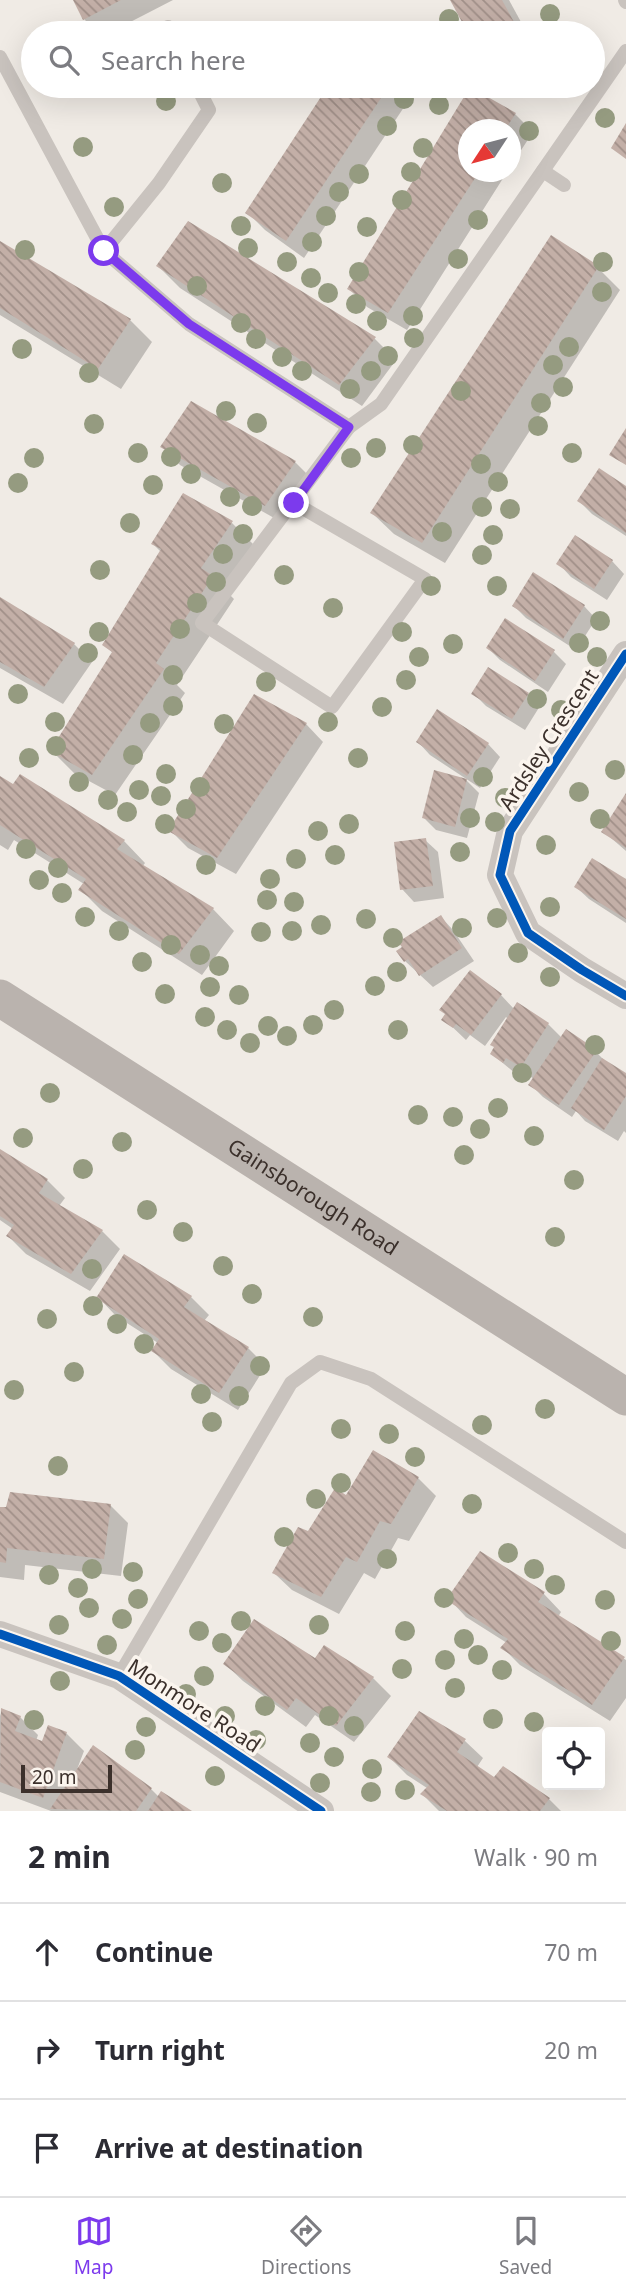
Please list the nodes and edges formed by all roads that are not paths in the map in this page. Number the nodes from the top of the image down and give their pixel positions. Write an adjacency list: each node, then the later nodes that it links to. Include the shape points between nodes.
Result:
1 (626, 51): 3 (lane)
2 (0, 57): 4 (lane)
3 (605, 81)
4 (21, 96)
5 (22, 98): 10 (lane)
6 (203, 98): 10 (lane, via 209,110)
7 (593, 98): 8 (lane)
8 (543, 171): 9 (lane); 11 (lane, via 381,404)
9 (564, 185)
10 (104, 251): 11 (lane, via 189,324)
11 (349, 427): 12 (lane)
12 (294, 503): 12 (lane, via 202,622 332,707 425,579)
13 (626, 654): 14 (street, Ardsley Crescent, via 510,831 500,875 528,933)
14 (626, 996)
15 (0, 998): 16 (main road, Gainsborough Road)
16 (626, 1397)
17 (626, 1542): 19 (lane, via 371,1379 320,1362 290,1383)
18 (0, 1634): 19 (street, Monmore Road)
19 (119, 1676): 20 (street, Monmore Road)
20 (321, 1811)

